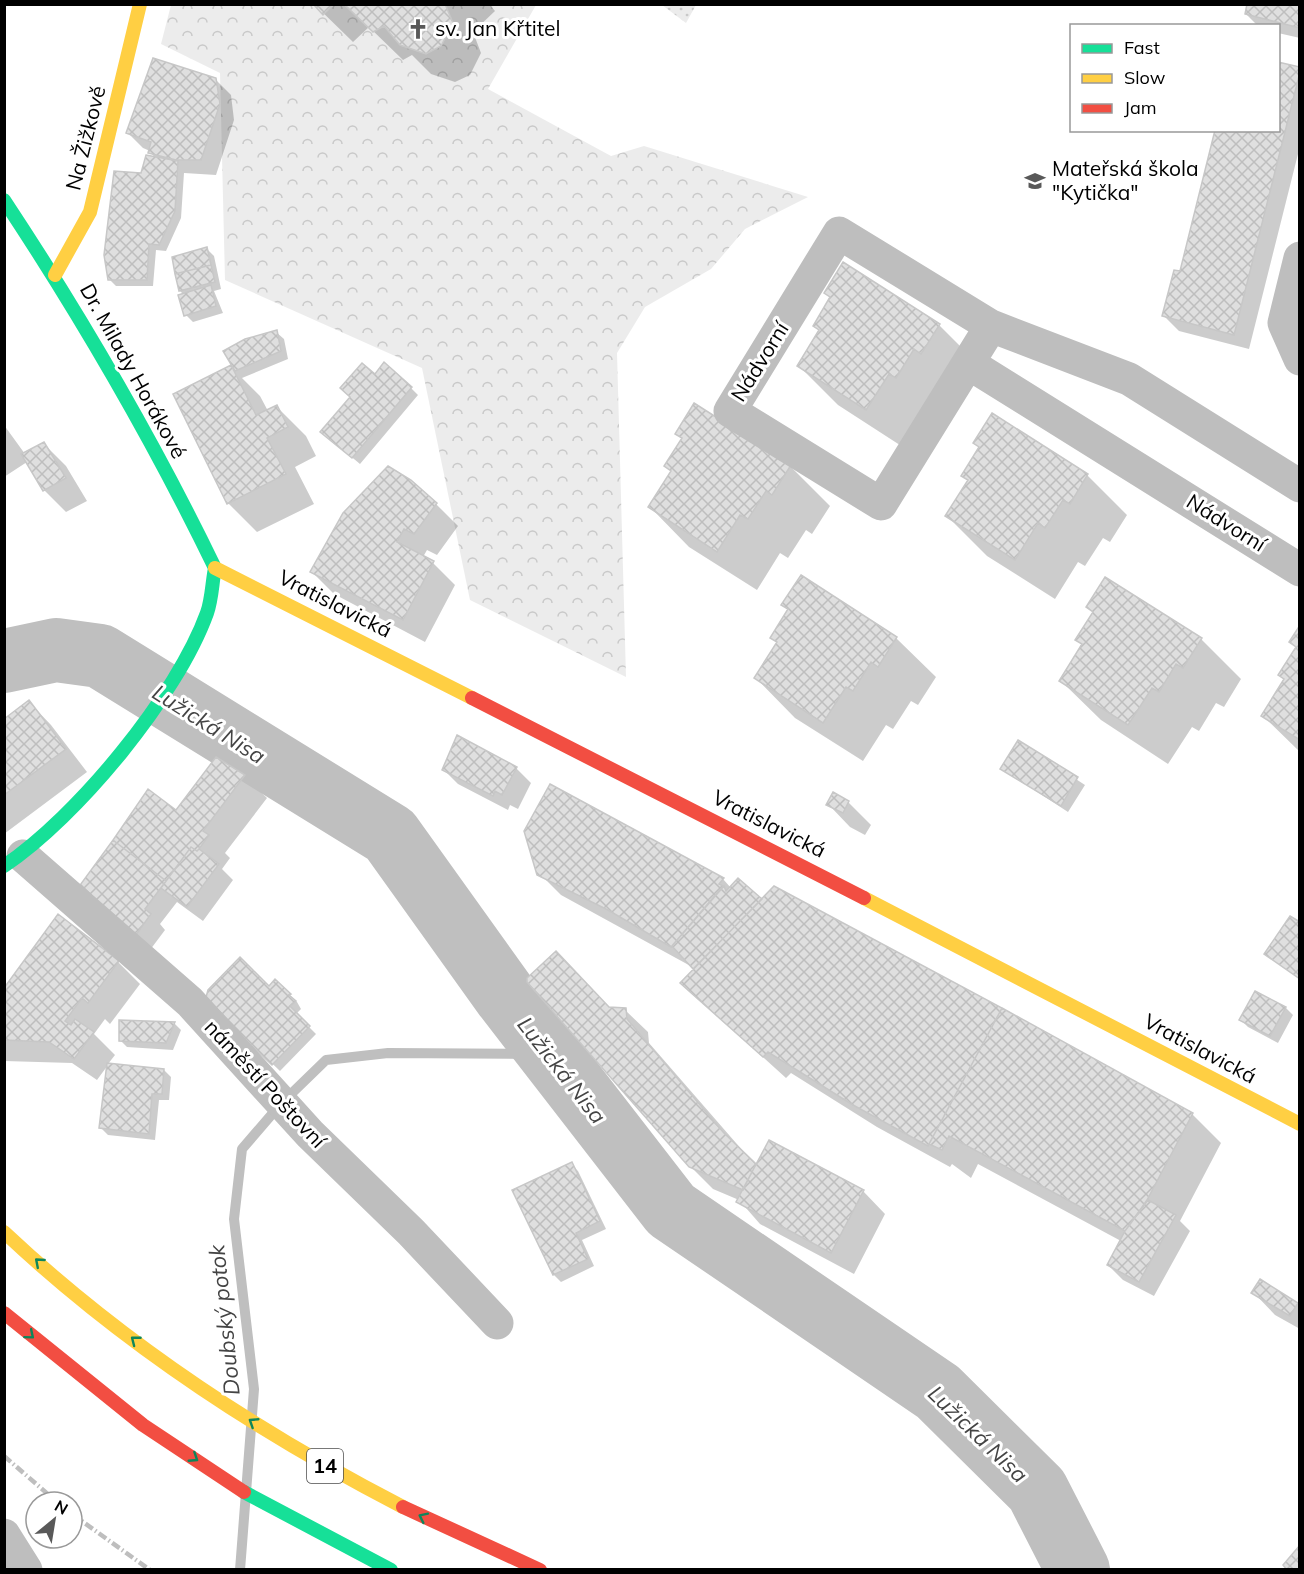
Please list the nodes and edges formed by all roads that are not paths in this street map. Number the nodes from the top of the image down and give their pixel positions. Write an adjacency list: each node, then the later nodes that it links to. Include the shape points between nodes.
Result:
1 (140, 4): 4 (main road, Na Žižkově, via 90,212)
2 (4, 200): 4 (main road, Dr. Milady Horákové)
3 (1299, 258): 6 (street, via 1284,322)
4 (55, 275): 9 (main road, Dr. Milady Horákové, via 184,503)
5 (991, 326): 7 (street, Nádvorní); 7 (street, Nádvorní, via 839,233 730,411 881,504); 8 (street, Nádvorní, via 1129,379)
6 (1299, 358)
7 (968, 363): 10 (street, Nádvorní)
8 (1299, 486)
9 (215, 568): 11 (main road, náměstí Poštovní, via 208,612 145,721 78,800); 12 (main road, Vratislavická, via 736,831)
10 (1299, 570)
11 (14, 861): 15 (street, náměstí Poštovní, via 190,1002 310,1134)
12 (1299, 1124)
13 (4, 1232): 19 (main road, 14, one-way to 13, via 475,1543 362,1487 273,1435 182,1376)
14 (4, 1313): 18 (main road, one-way to 18, via 145,1426 246,1491)
15 (497, 1323)
16 (4, 1535): 17 (street)
17 (26, 1569)
18 (391, 1569)
19 (540, 1569)

